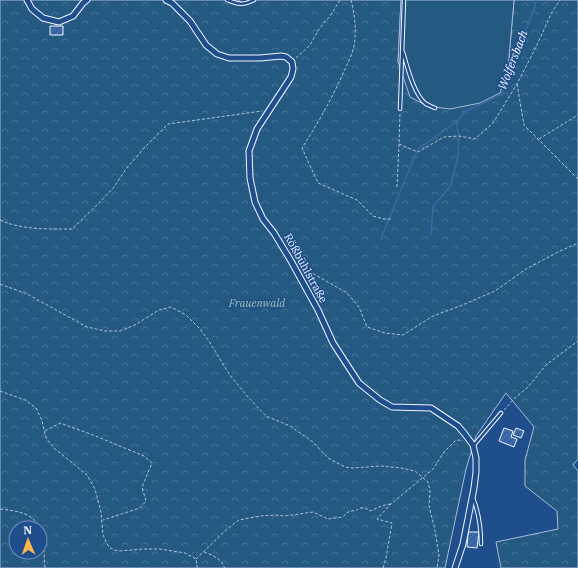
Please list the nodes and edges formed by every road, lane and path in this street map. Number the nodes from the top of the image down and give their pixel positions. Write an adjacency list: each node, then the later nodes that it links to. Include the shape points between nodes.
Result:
1 (27, 0): 2 (street, via 32,9 43,18 59,22 73,16)
2 (87, 0)
3 (166, 0): 11 (street, via 190,21 206,46 217,54 229,58 281,56)
4 (227, 0): 5 (lane, via 237,4)
5 (254, 0)
6 (340, 0): 11 (path, via 310,45)
7 (351, 0): 21 (path, via 356,37 352,53 330,100 302,148 318,183 357,200 373,216)
8 (404, 0): 10 (lane)
9 (560, 0): 12 (path)
10 (402, 50): 13 (lane, via 418,93 425,103); 14 (lane)
11 (292, 62): 15 (street, Rößbühlstraße, via 294,69 291,76)
12 (517, 84): 17 (path, via 524,125); 18 (path, via 493,123 475,139 459,136 444,138 418,152)
13 (435, 108)
14 (400, 109): 18 (path)
15 (269, 110): 22 (path, via 168,124 126,169 114,187 72,229 37,228); 24 (street, Rößbühlstraße, via 257,130 249,151 250,178 255,202 263,219)
16 (578, 115): 17 (path)
17 (538, 140): 19 (path)
18 (399, 144): 20 (path)
19 (578, 179)
20 (397, 187)
21 (392, 219)
22 (0, 220)
23 (578, 243): 24 (path, via 526,269 495,291 433,316 403,335 367,327 359,307 346,293)
24 (291, 261): 30 (street, Rößbühlstraße, via 333,343 359,383 392,407 431,408 458,426)
25 (0, 284): 31 (path, via 27,294 87,327 105,332 120,331 159,310 171,307 186,315 200,329 230,374 266,416 290,426 313,442 328,458 345,467 401,468 415,471)
26 (578, 341): 28 (path, via 546,365)
27 (0, 391): 29 (path, via 25,400 36,408)
28 (501, 413): 30 (lane)
29 (44, 431): 36 (path, via 54,448 87,475 95,489); 36 (path, via 60,423 144,456 152,463 142,487 146,501 140,508)
30 (473, 445): 31 (path, via 455,440); 32 (street, Rößbühlstraße, via 476,472)
31 (422, 478): 33 (path); 43 (path, via 428,482 430,491 429,505 439,556)
32 (472, 498): 37 (lane, via 478,510); 44 (street, Rößbühlstraße, via 463,544)
33 (390, 504): 38 (path, via 381,505 370,511 359,508 336,519 328,519 313,512 239,520); 42 (path, via 377,518 392,523)
34 (0, 509): 35 (path, via 18,511)
35 (34, 520)
36 (101, 520): 39 (path, via 106,542 114,550 160,549 185,553)
37 (481, 544)
38 (204, 552): 39 (path); 41 (path, via 223,563)
39 (196, 559): 40 (path)
40 (197, 568)
41 (225, 568)
42 (383, 568)
43 (437, 568)
44 (454, 568)

